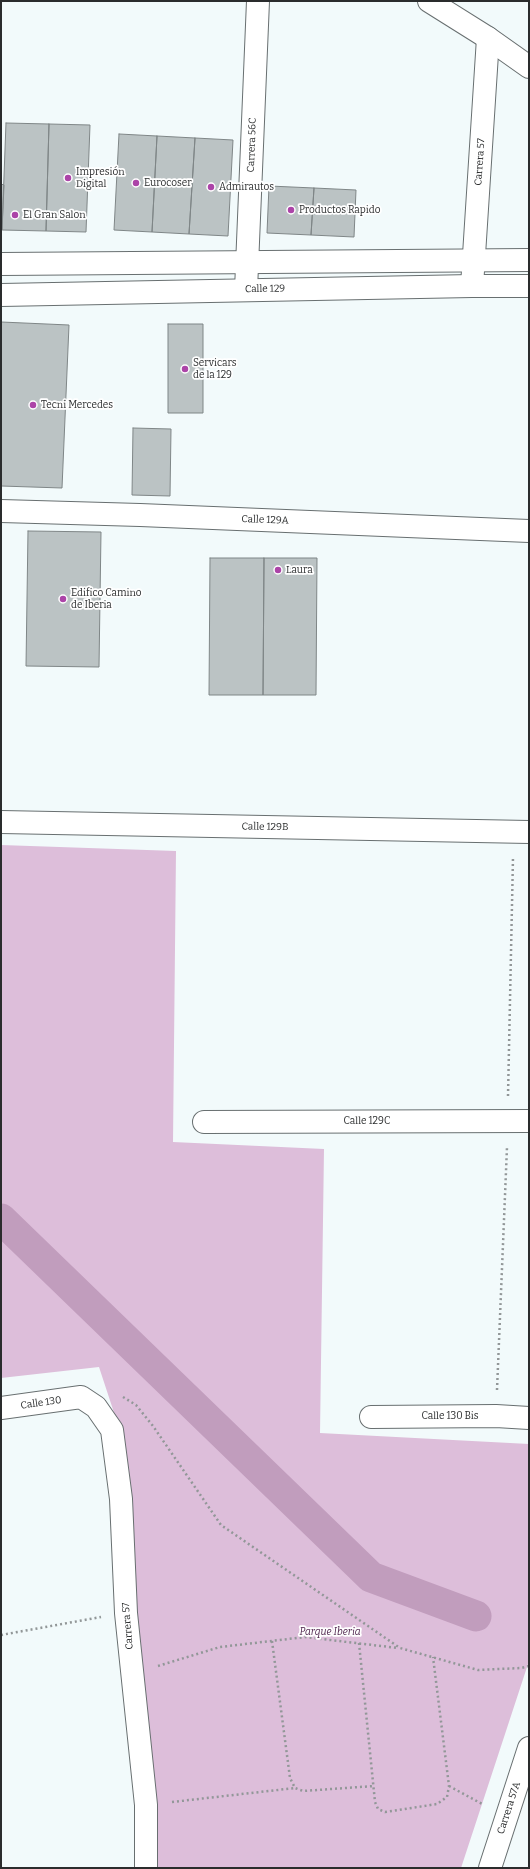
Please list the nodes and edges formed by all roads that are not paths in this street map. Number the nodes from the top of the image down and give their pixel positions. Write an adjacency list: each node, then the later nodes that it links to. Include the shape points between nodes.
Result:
1 (258, 1): 7 (street, Carrera 56C)
2 (430, 1): 3 (street)
3 (488, 38): 4 (street); 5 (street, Carrera 57)
4 (529, 67)
5 (474, 259): 6 (street); 7 (street); 9 (street, Carrera 57)
6 (529, 260)
7 (248, 261): 8 (street); 11 (street, Carrera 56C)
8 (1, 264)
9 (472, 286): 10 (street, Calle 129); 11 (street, Calle 129)
10 (529, 286)
11 (246, 290): 12 (street, Calle 129)
12 (1, 295)
13 (1, 511): 14 (street, Calle 129A)
14 (529, 531)
15 (1, 822): 16 (street, Calle 129B)
16 (529, 832)
17 (529, 1121): 18 (street, Calle 129C)
18 (204, 1122)
19 (80, 1397): 20 (street, Calle 130); 24 (street, Carrera 57, via 96,1407 112,1430 121,1499 126,1613 146,1805)
20 (1, 1408)
21 (370, 1417): 22 (street, Calle 130 Bis)
22 (529, 1418)
23 (529, 1748): 25 (street, Carrera 57A)
24 (146, 1868)
25 (490, 1868)

